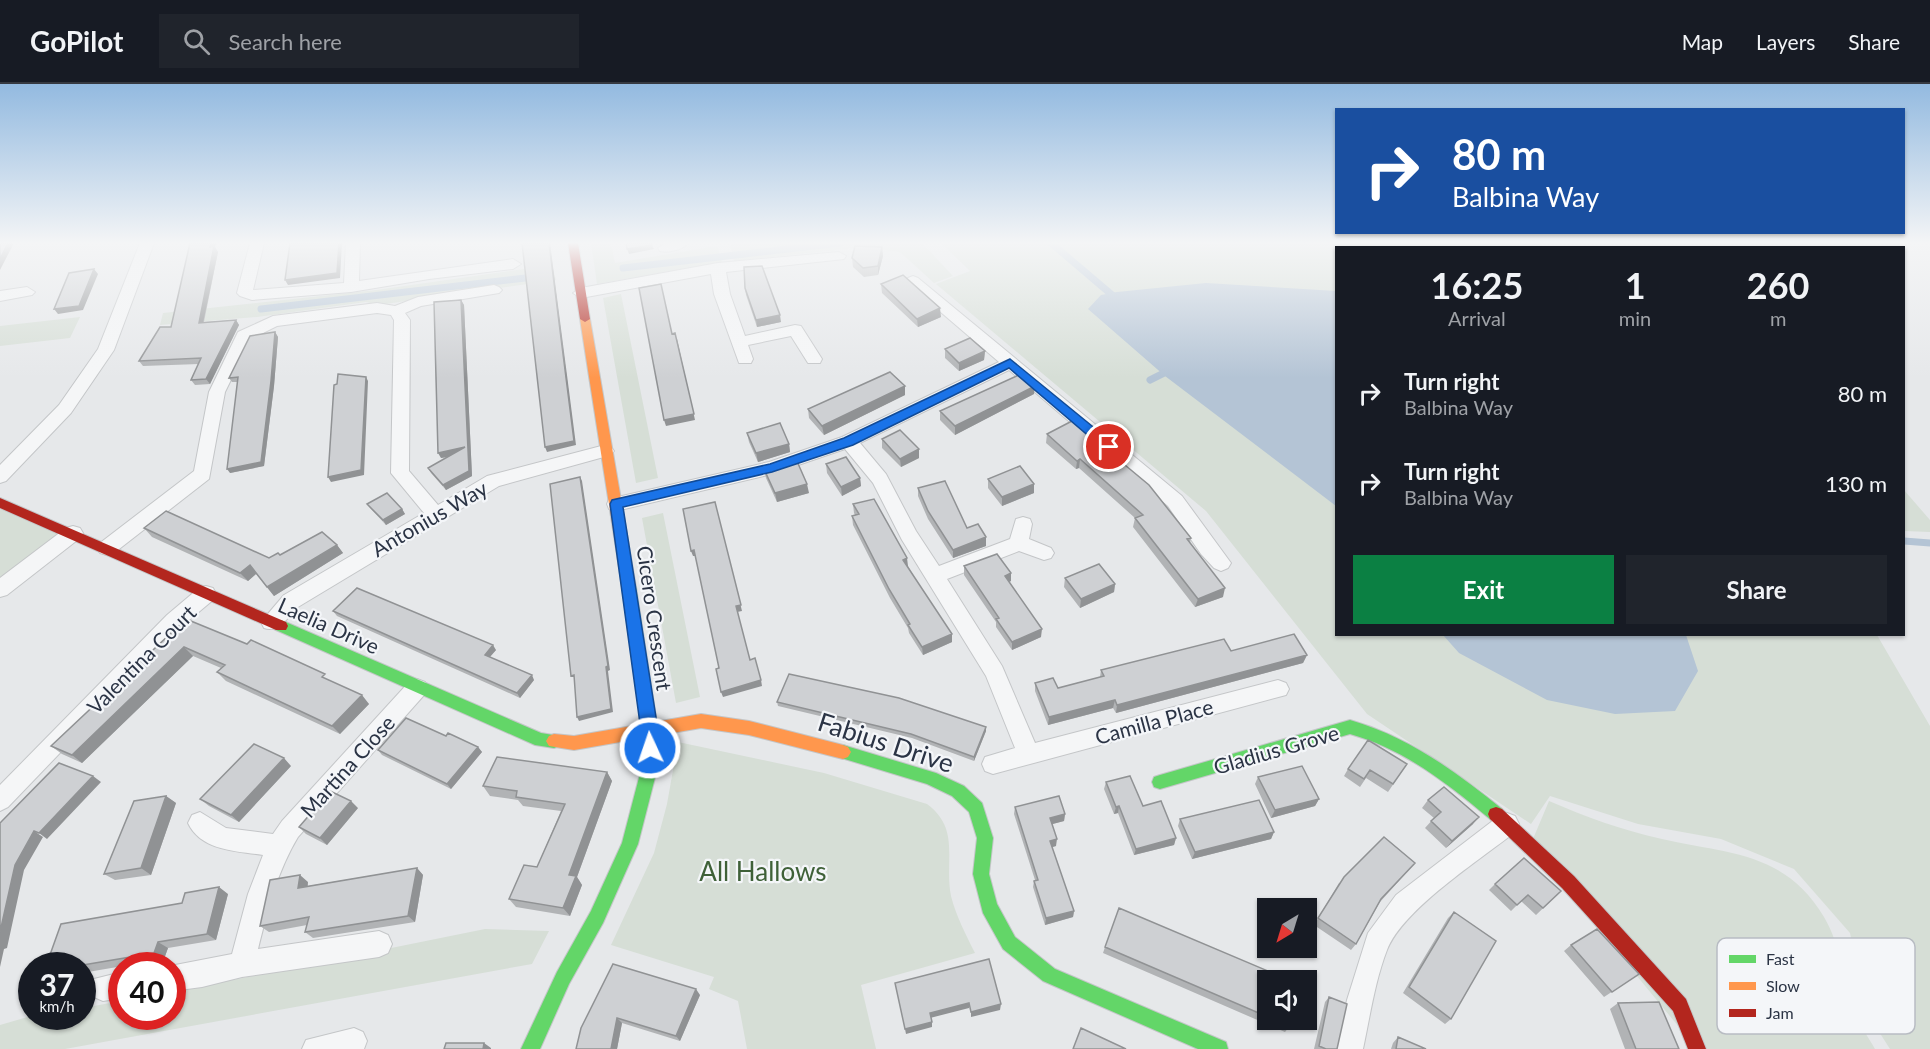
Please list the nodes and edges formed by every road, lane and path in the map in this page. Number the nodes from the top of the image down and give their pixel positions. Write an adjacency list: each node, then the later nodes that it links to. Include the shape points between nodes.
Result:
1 (130, 288): 19 (street, via 106,350 65,409)
2 (246, 288): 3 (street, via 245,293 252,295)
3 (329, 288)
4 (580, 288): 10 (street, Cicero Crescent)
5 (608, 288): 10 (street)
6 (721, 288): 13 (street)
7 (921, 288): 16 (street)
8 (494, 290): 12 (street, via 417,302)
9 (27, 292): 11 (street)
10 (581, 293): 18 (street, Cicero Crescent)
11 (0, 296)
12 (396, 310): 22 (street, via 402,320 400,473); 24 (street, via 377,308 273,321 244,336 218,393 202,474)
13 (740, 342): 14 (street); 15 (street, via 795,330)
14 (745, 359)
15 (814, 359)
16 (1010, 363): 17 (street); 26 (street, via 1175,501)
17 (848, 441): 21 (street, via 772,468); 27 (street, via 880,479)
18 (605, 451): 21 (street, Cicero Crescent); 22 (street, Antonius Way, via 493,481)
19 (0, 476)
20 (0, 503): 23 (street, Laelia Drive)
21 (616, 504): 33 (street, Cicero Crescent)
22 (435, 513): 30 (street, Antonius Way, via 291,601)
23 (73, 533): 24 (street, Laelia Drive); 28 (street)
24 (107, 548): 29 (street, Laelia Drive)
25 (1044, 553): 27 (street, via 1021,533)
26 (1221, 563)
27 (934, 576): 34 (street, via 995,672)
28 (0, 589)
29 (206, 594): 30 (street, Laelia Drive); 37 (street, Valentina Court, via 174,621)
30 (271, 622): 31 (street, Laelia Drive)
31 (417, 688): 33 (street, Laelia Drive, via 540,740 574,743); 40 (street, Martina Close)
32 (1278, 689): 34 (street, Camilla Place)
33 (650, 730): 46 (street, Cicero Crescent, via 650,766 630,844); 47 (street, Fabius Drive, via 700,721 749,728 824,746 958,791 976,808 985,838 981,874 989,908 1009,943 1049,975)
34 (1029, 754): 35 (street, Camilla Place)
35 (993, 764)
36 (1160, 782): 39 (street, Gladius Grove, via 1350,727 1373,732 1451,776)
37 (0, 800)
38 (200, 822): 40 (street, via 221,838)
39 (1507, 824): 48 (street, via 1405,903 1377,942); 49 (street, Gladius Grove, via 1568,882 1680,1005)
40 (278, 846): 42 (street, Martina Close)
41 (379, 944): 42 (street)
42 (242, 964): 43 (street)
43 (186, 975)
44 (354, 1041): 45 (street)
45 (315, 1049)
46 (530, 1049)
47 (1219, 1049)
48 (1350, 1049)
49 (1697, 1049)

